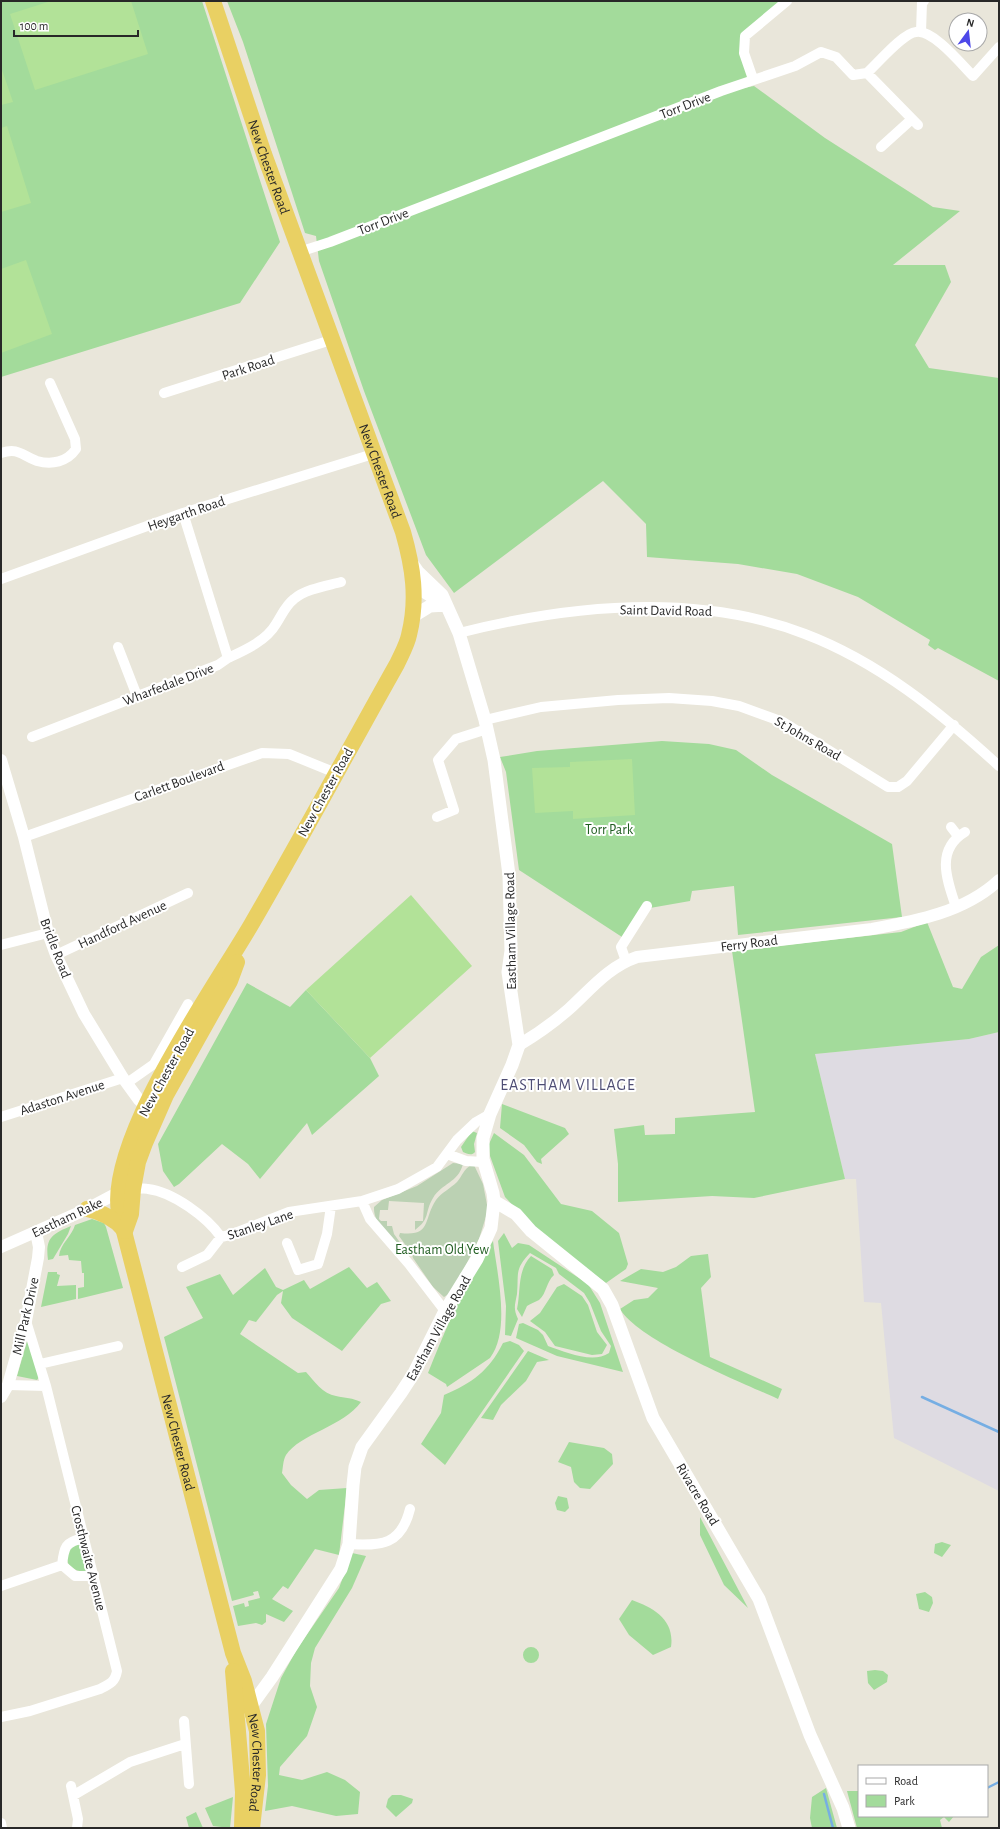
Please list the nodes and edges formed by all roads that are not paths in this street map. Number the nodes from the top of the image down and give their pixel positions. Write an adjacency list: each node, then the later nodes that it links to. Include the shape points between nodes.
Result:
1 (213, 1): 9 (highway, New Chester Road)
2 (787, 1): 7 (street, via 745,36 744,53)
3 (924, 1): 4 (street)
4 (921, 32): 5 (street, via 934,38 973,76); 6 (street, via 906,36)
5 (999, 47)
6 (867, 73): 7 (street, Torr Drive, via 853,75 836,56 821,52 795,66); 8 (street, via 915,122)
7 (753, 79): 9 (street, Torr Drive)
8 (881, 147)
9 (299, 252): 10 (highway, New Chester Road)
10 (331, 340): 12 (street, Park Road); 14 (highway, New Chester Road)
11 (50, 383): 13 (street, via 75,439 76,449 70,458 55,463 36,461 20,452 8,450)
12 (164, 393)
13 (1, 453)
14 (373, 454): 15 (street, Heygarth Road); 16 (highway, New Chester Road, via 403,532)
15 (183, 513): 17 (street, Heygarth Road); 24 (street, Wharfedale Drive)
16 (411, 562): 19 (highway, New Chester Road); 20 (main road, Eastham Village Road, via 442,595)
17 (1, 579)
18 (341, 582): 24 (street, via 301,594 293,599 284,608 276,625 261,640)
19 (413, 586): 20 (main road); 21 (highway, New Chester Road)
20 (446, 605): 21 (main road, via 430,606); 22 (main road, Eastham Village Road)
21 (412, 617): 31 (highway, New Chester Road, via 409,636 397,664)
22 (459, 633): 26 (street, Saint David Road, via 506,621 582,611 692,608 737,615 778,624 852,655); 27 (main road, Eastham Village Road)
23 (118, 647): 25 (street)
24 (228, 658): 25 (street, Wharfedale Drive, via 218,665)
25 (137, 696): 28 (street, Wharfedale Drive)
26 (954, 724): 27 (street, St Johns Road, via 907,781 898,788 888,787 783,722 739,706 712,701 669,698 611,700 542,707); 30 (street, Saint David Road)
27 (486, 725): 32 (street, via 456,739 438,760 454,810); 45 (main road, Eastham Village Road, via 494,760 509,875 511,939 508,972)
28 (32, 738)
29 (1, 760): 34 (street, Bridle Road)
30 (999, 766)
31 (336, 773): 34 (street, Carlett Boulevard, via 289,754 262,752); 39 (highway, New Chester Road)
32 (437, 817)
33 (951, 827): 38 (street, via 961,834 948,848 946,858)
34 (24, 837): 40 (street, Bridle Road)
35 (999, 880): 38 (street, Ferry Road, via 976,898)
36 (188, 893): 42 (street, Handford Avenue)
37 (647, 906): 43 (street, via 621,947)
38 (956, 907): 43 (street, Ferry Road, via 910,922 872,929 650,954)
39 (251, 924): 47 (highway, New Chester Road); 48 (highway, New Chester Road, via 230,981 166,1095)
40 (48, 933): 41 (street); 42 (street, Bridle Road)
41 (1, 945)
42 (56, 955): 46 (street, Bridle Road, via 84,1014)
43 (626, 960): 45 (street, Ferry Road, via 604,975 537,1034)
44 (188, 1004): 46 (street, New Chester Road, via 154,1064)
45 (519, 1045): 49 (main road, Eastham Village Road)
46 (126, 1083): 47 (street, via 149,1089); 48 (street, Bridle Road); 50 (street, Adaston Avenue)
47 (157, 1086): 48 (highway, New Chester Road)
48 (152, 1110): 53 (highway, New Chester Road, via 129,1144)
49 (490, 1114): 51 (street, Stanley Lane, via 476,1122); 52 (main road, Eastham Village Road, via 483,1138)
50 (1, 1117)
51 (447, 1154): 52 (street); 54 (street, Stanley Lane, via 437,1167 423,1176 398,1189)
52 (484, 1162): 55 (main road, Eastham Village Road)
53 (126, 1191): 57 (street, Eastham Rake); 58 (highway, New Chester Road, via 119,1212); 60 (street, Stanley Lane, via 148,1188 180,1201 206,1220)
54 (362, 1201): 56 (street, Stanley Lane); 64 (street, via 370,1219 409,1264)
55 (494, 1201): 64 (main road, Eastham Village Road, via 491,1228 477,1260); 91 (main road, Rivacre Road, via 516,1214 531,1231 603,1289 612,1305 653,1418 759,1599)
56 (331, 1206): 60 (street, Stanley Lane, via 289,1212); 61 (street, Stanley Lane, via 327,1234 318,1264 298,1270)
57 (87, 1209): 58 (highway, via 107,1215 118,1222); 59 (street, Eastham Rake)
58 (125, 1231): 77 (highway, New Chester Road)
59 (36, 1232): 62 (street, Eastham Rake); 65 (street, Mill Park Drive, via 38,1258)
60 (221, 1237): 63 (street, via 206,1255)
61 (287, 1243)
62 (1, 1247)
63 (182, 1267)
64 (445, 1312): 73 (main road, Eastham Village Road, via 401,1393 362,1447 355,1467)
65 (26, 1321): 67 (street, Crosthwaite Avenue); 68 (street, Mill Park Drive)
66 (118, 1346): 67 (street)
67 (40, 1364): 69 (street, Crosthwaite Avenue)
68 (8, 1385): 69 (street); 70 (street, Mill Park Drive)
69 (46, 1386): 72 (street, Crosthwaite Avenue)
70 (1, 1397)
71 (410, 1509): 73 (street, via 407,1524 398,1536 374,1545)
72 (84, 1538): 74 (street, via 66,1545); 75 (street, Crosthwaite Avenue)
73 (349, 1544): 78 (main road, Eastham Village Road, via 341,1569)
74 (62, 1565): 75 (street, via 75,1576); 76 (street)
75 (94, 1576): 81 (street, Crosthwaite Avenue, via 117,1671 115,1679 110,1685 100,1689 30,1711)
76 (1, 1586)
77 (233, 1653): 79 (highway, New Chester Road); 83 (highway, New Chester Road)
78 (272, 1677): 79 (main road, via 261,1683); 80 (main road, Eastham Village Road)
79 (244, 1681): 80 (highway, New Chester Road)
80 (250, 1708): 83 (main road, Eastham Village Road); 90 (highway, New Chester Road, via 257,1731 258,1775)
81 (1, 1717)
82 (184, 1721): 84 (street)
83 (238, 1722): 89 (highway, New Chester Road, via 243,1792)
84 (185, 1744): 85 (street); 88 (street, via 130,1762 73,1790)
85 (189, 1784)
86 (1, 1823): 87 (street)
87 (2, 1828)
88 (77, 1828)
89 (242, 1828)
90 (252, 1828)
91 (849, 1828)

